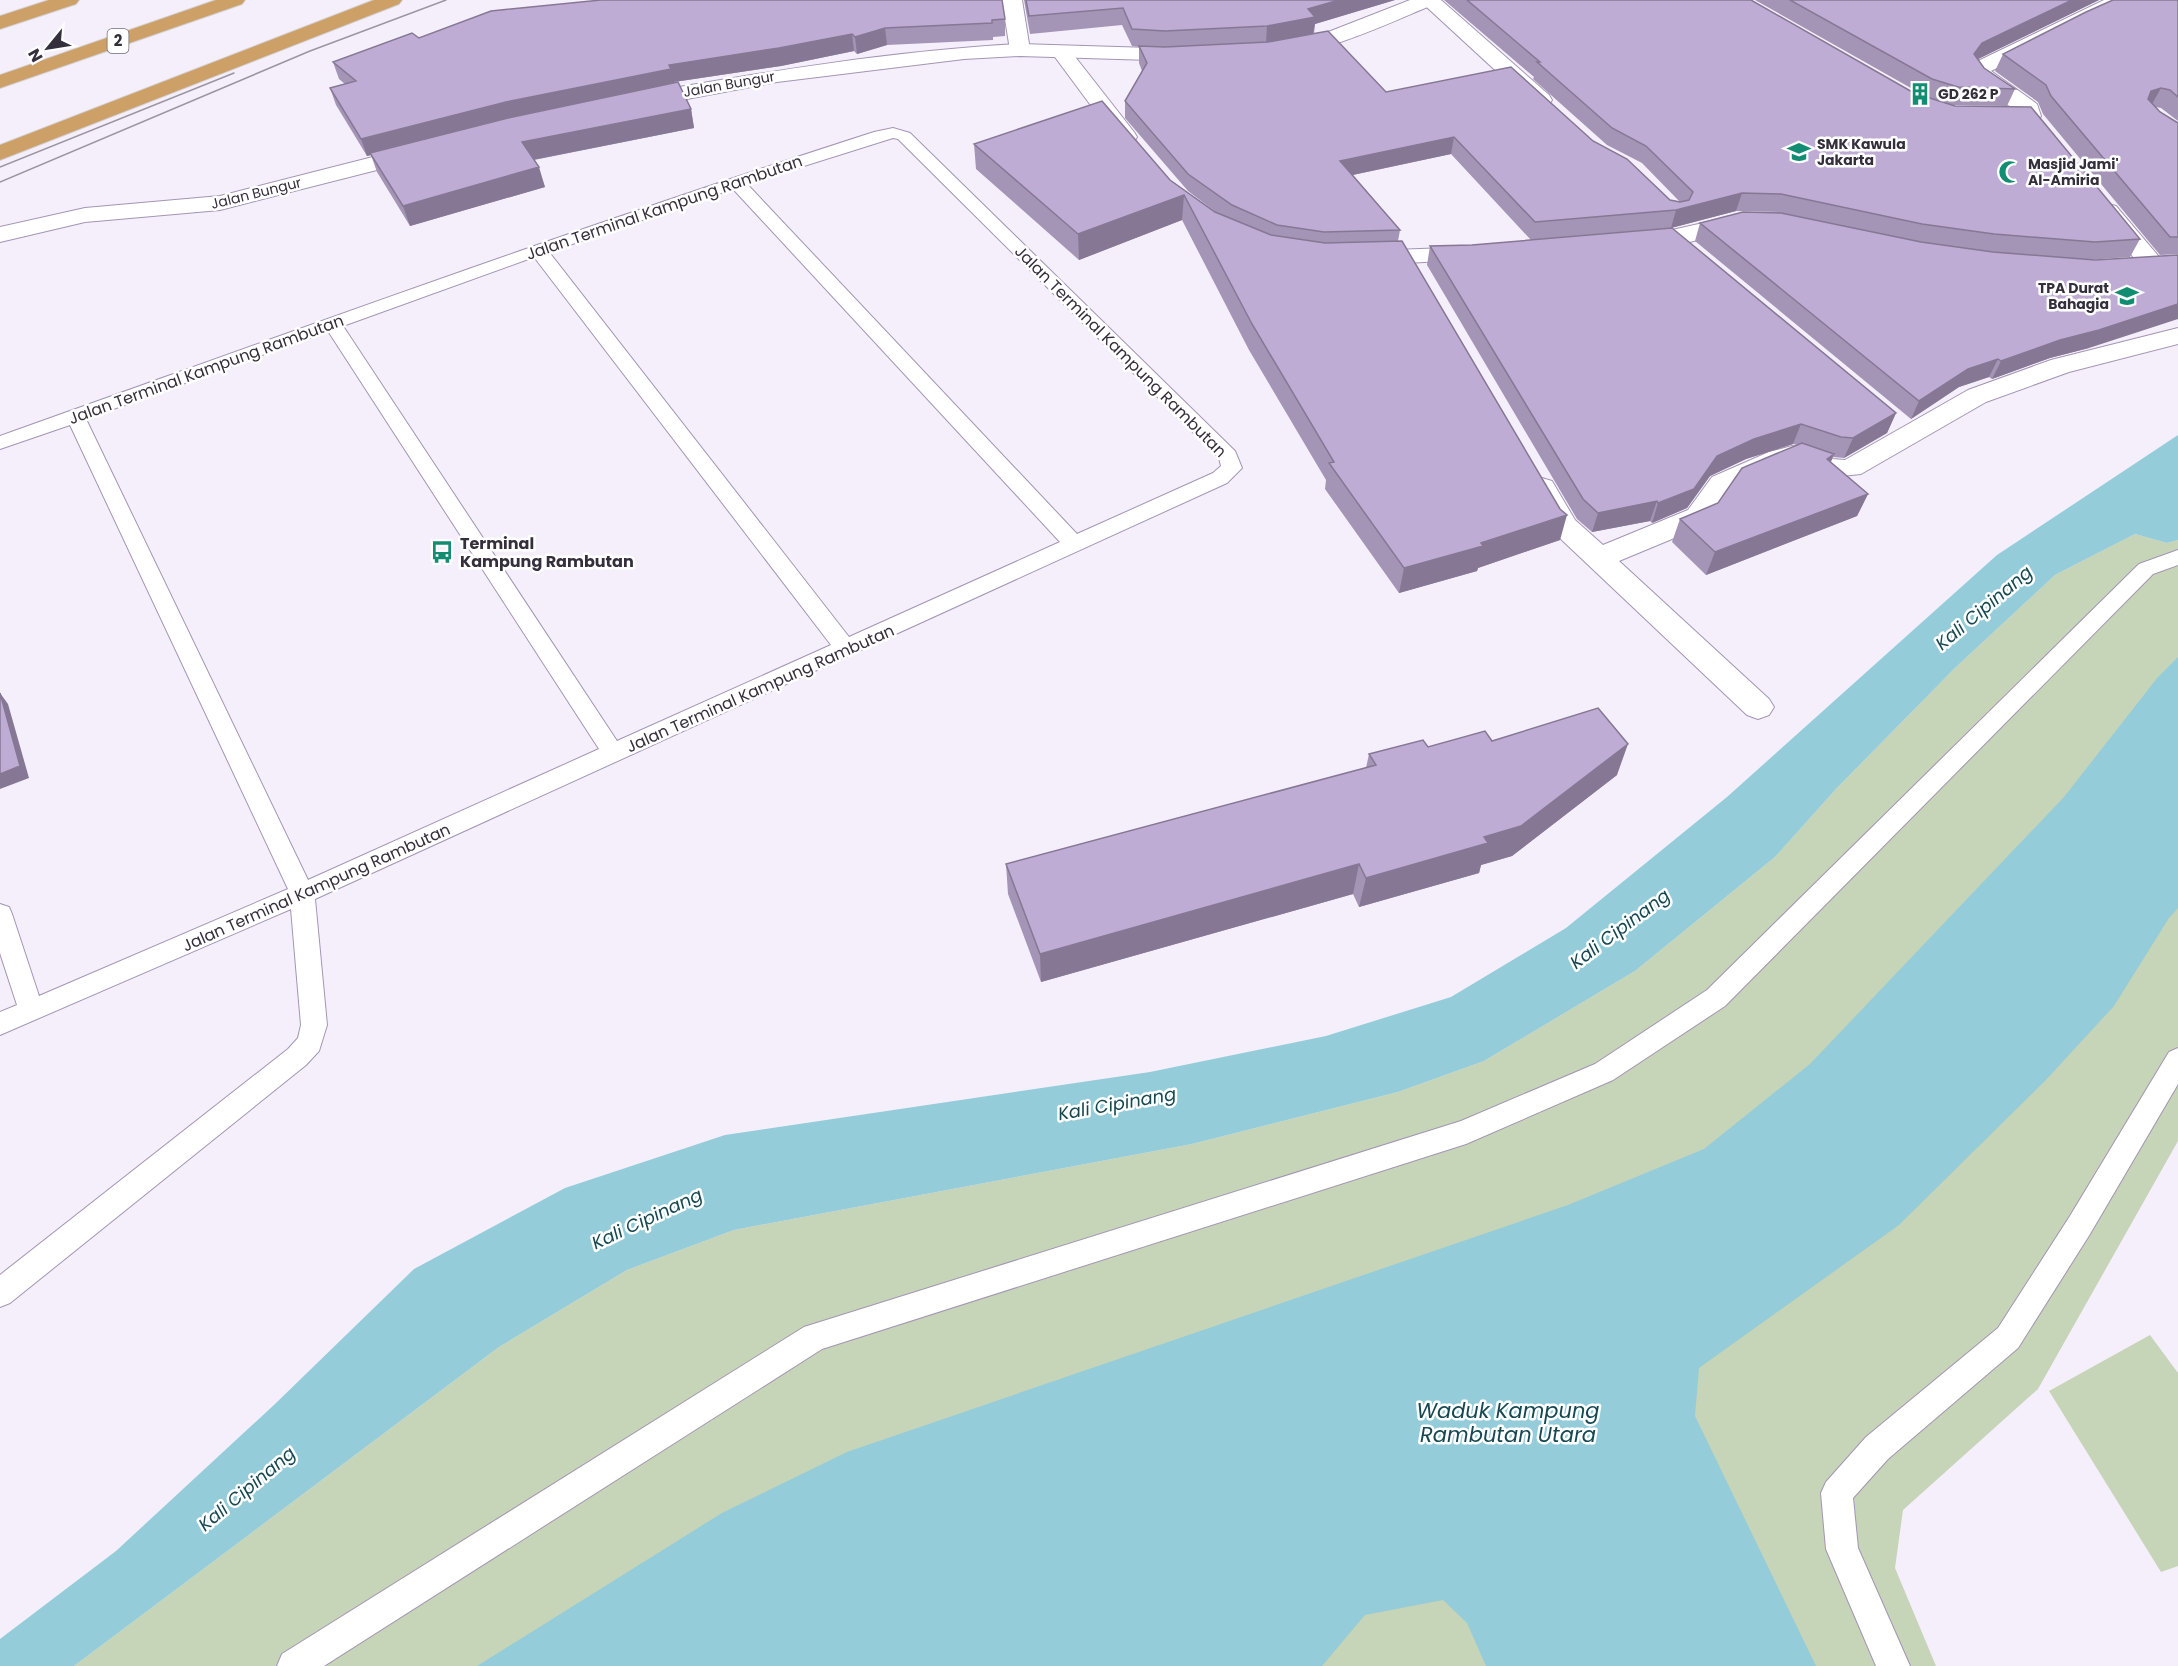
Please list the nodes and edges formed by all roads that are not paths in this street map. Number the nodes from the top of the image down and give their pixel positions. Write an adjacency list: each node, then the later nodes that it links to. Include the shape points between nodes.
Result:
1 (69, 0): 7 (highway)
2 (235, 0): 12 (highway, 2)
3 (392, 0): 17 (highway)
4 (1012, 0): 8 (street)
5 (1429, 0): 9 (street, via 1323,41); 14 (street)
6 (2122, 0): 15 (street, via 1983,66 1980,71 1986,79 2029,109 2036,124)
7 (0, 23)
8 (1020, 50): 10 (street, Jalan Bungur); 13 (street, Jalan Bungur, via 777,76)
9 (1266, 51)
10 (1062, 53): 11 (street, Jalan Bungur); 18 (street)
11 (1198, 54)
12 (0, 82)
13 (613, 106)
14 (1554, 112)
15 (1998, 115)
16 (434, 148): 22 (street, Jalan Bungur, via 220,203 85,215)
17 (0, 153)
18 (1142, 156)
19 (735, 181): 25 (lane, Jalan Terminal Kampung Rambutan); 35 (lane); 35 (lane, Jalan Terminal Kampung Rambutan, via 880,135 904,136 1228,456 1232,468 1220,478)
20 (2093, 193): 29 (street, via 2140,264)
21 (1765, 221): 23 (street, via 1736,220)
22 (0, 235)
23 (1672, 237): 24 (street); 28 (street)
24 (1616, 242)
25 (537, 249): 30 (lane, Jalan Terminal Kampung Rambutan); 38 (lane)
26 (1491, 253): 27 (street, via 1412,267)
27 (1342, 258)
28 (1700, 260)
29 (2178, 263)
30 (332, 323): 32 (lane, Jalan Terminal Kampung Rambutan); 40 (lane)
31 (2178, 336): 37 (street, via 2060,366 1977,396 1901,427 1851,468 1828,470 1792,455 1781,457 1722,482 1706,511 1698,517)
32 (75, 416): 33 (lane, Jalan Terminal Kampung Rambutan); 41 (lane)
33 (0, 443)
34 (1530, 466): 37 (street, via 1565,526)
35 (1074, 544): 38 (lane, Jalan Terminal Kampung Rambutan)
36 (2178, 557): 47 (lane, via 2146,569 1716,998 1604,1072 1466,1132 814,1337)
37 (1599, 558): 39 (street)
38 (846, 649): 40 (lane, Jalan Terminal Kampung Rambutan)
39 (1758, 707)
40 (614, 754): 41 (lane, Jalan Terminal Kampung Rambutan)
41 (302, 892): 43 (lane, Jalan Terminal Kampung Rambutan); 46 (lane, via 314,1025 310,1043)
42 (0, 914): 43 (lane)
43 (31, 1010): 44 (lane, Jalan Terminal Kampung Rambutan)
44 (0, 1024)
45 (2178, 1060): 48 (lane, via 2008,1338 1877,1448 1838,1493 1842,1549)
46 (0, 1293)
47 (294, 1666)
48 (1893, 1666)

